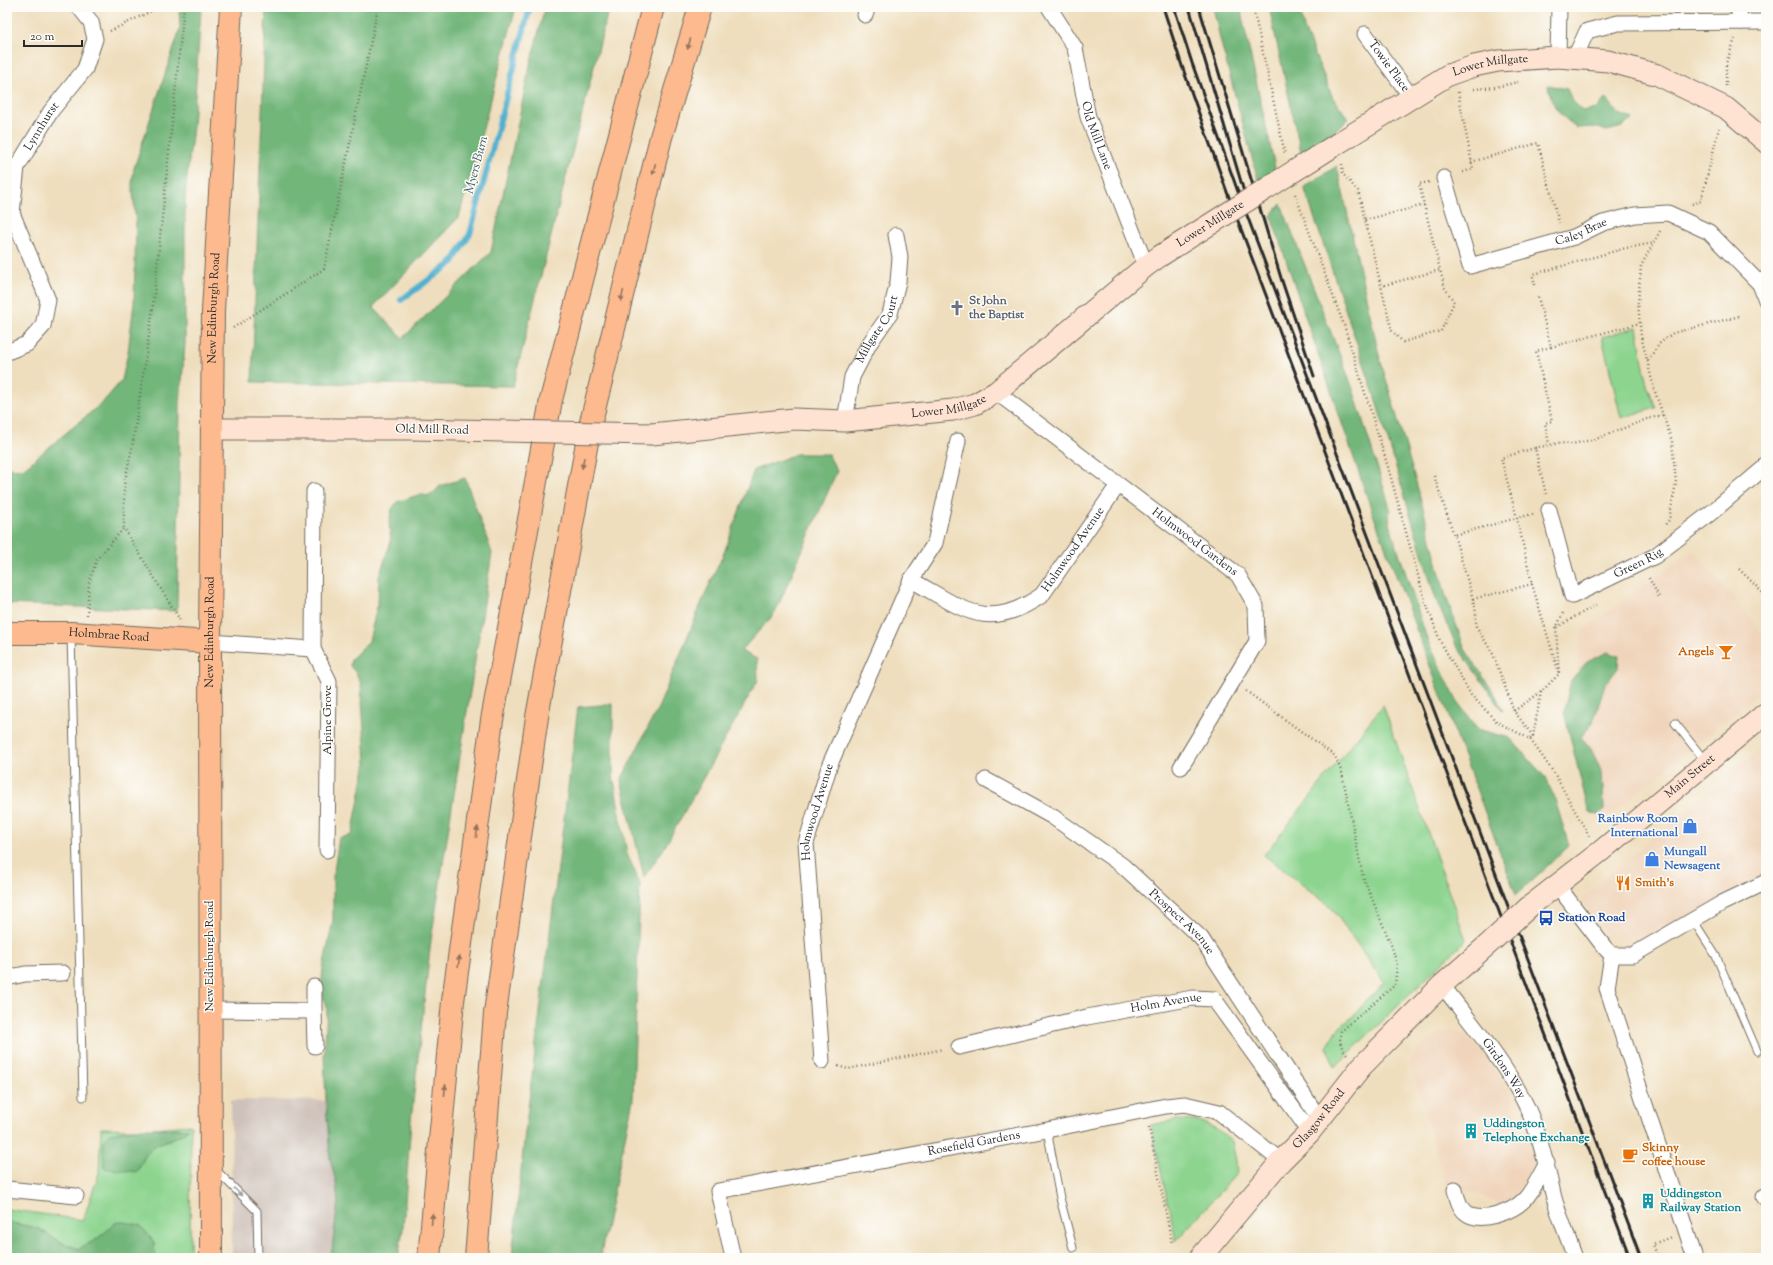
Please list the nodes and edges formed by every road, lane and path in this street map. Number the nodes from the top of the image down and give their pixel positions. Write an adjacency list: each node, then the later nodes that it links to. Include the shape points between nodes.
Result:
1 (79, 7): 14 (street, via 91,22)
2 (160, 7): 14 (path)
3 (184, 7): 60 (path, via 152,315 124,485)
4 (231, 7): 41 (main road, New Edinburgh Road)
5 (378, 7): 41 (path, via 324,269)
6 (653, 7): 120 (main road, one-way to 6, via 453,1001 492,720 551,400)
7 (700, 7): 121 (main road, one-way to 121, via 662,137 590,426 541,693 495,1013)
8 (1049, 7): 32 (street, Old Mill Lane, via 1074,48 1088,117)
9 (1253, 7): 21 (path)
10 (1559, 7): 15 (street)
11 (1740, 14): 12 (street); 15 (street, via 1618,23 1587,31); 18 (path, via 1726,63)
12 (1766, 22)
13 (1365, 34): 17 (street, Towie Place)
14 (94, 39): 43 (street, Lynnhurst, via 85,69 51,112 17,167 12,213 48,300 43,326 28,344)
15 (1566, 57): 17 (street, Lower Millgate, via 1498,61 1474,66 1448,75); 18 (street, Lower Millgate, via 1608,61 1658,75)
16 (1457, 90): 22 (path)
17 (1412, 98): 19 (street, Lower Millgate)
18 (1726, 108): 20 (street, Lower Millgate); 25 (path)
19 (1340, 142): 28 (path, via 1343,174 1358,191); 32 (street, Lower Millgate, bridge)
20 (1766, 142)
21 (1285, 156)
22 (1471, 162): 23 (path, via 1473,169); 30 (path, via 1538,142)
23 (1444, 178): 26 (path, via 1419,184); 30 (street, Caley Brae, via 1470,266)
24 (1296, 197): 83 (path, via 1345,328 1388,467 1424,597 1440,641 1471,695 1496,722)
25 (1701, 201)
26 (1424, 205): 28 (path); 33 (path)
27 (1668, 213): 30 (street, Caley Brae, via 1635,215 1603,223); 31 (path); 34 (street, Caley Brae, via 1709,232)
28 (1365, 220): 36 (path)
29 (896, 235): 47 (street, Millgate Court, via 900,257 898,282 890,314 869,344 852,376)
30 (1562, 240)
31 (1654, 243): 35 (path, via 1626,248 1534,274); 40 (path, via 1641,266 1638,303)
32 (1153, 261): 45 (street, Lower Millgate)
33 (1440, 270): 36 (path); 36 (path, via 1454,302 1441,331 1403,342 1392,331)
34 (1763, 281): 38 (street)
35 (1535, 285)
36 (1381, 286)
37 (1538, 297): 42 (path)
38 (1766, 300)
39 (1740, 316): 44 (path, via 1673,333 1660,343)
40 (1640, 323): 42 (path); 44 (path)
41 (213, 341): 48 (main road, New Edinburgh Road)
42 (1551, 347): 51 (path, via 1536,351 1552,421 1545,423)
43 (7, 352)
44 (1647, 360): 46 (path)
45 (996, 392): 47 (street, Lower Millgate, via 975,404 953,410); 55 (street, Holmwood Gardens)
46 (1663, 415): 51 (path, via 1596,439 1572,444); 59 (path, via 1672,441 1676,483 1669,520)
47 (845, 421): 49 (street, Lower Millgate, via 794,419)
48 (212, 429): 49 (street, Old Mill Road, bridge, via 412,429); 74 (main road, New Edinburgh Road)
49 (652, 434)
50 (958, 441): 64 (street, Holmwood Avenue, via 935,542)
51 (1549, 444): 52 (path)
52 (1535, 448): 57 (path); 58 (path, via 1501,458)
53 (1766, 466): 66 (street, Green Rig, via 1655,556)
54 (1434, 476): 61 (path)
55 (1118, 485): 64 (street, Holmwood Avenue, via 1042,595 1028,605 1008,613 988,616 972,612); 77 (street, Holmwood Gardens, via 1238,575 1256,606 1257,641)
56 (314, 491): 75 (street)
57 (1550, 510): 58 (path); 66 (street)
58 (1517, 518): 61 (path); 65 (path)
59 (1664, 526)
60 (124, 528): 73 (path, via 97,559 88,583); 74 (path)
61 (1454, 535): 68 (path)
62 (1739, 569): 67 (path)
63 (1648, 576): 69 (path)
64 (911, 580): 103 (street, Holmwood Avenue, via 830,764 806,843)
65 (1532, 584): 68 (path); 76 (path)
66 (1572, 596): 71 (path)
67 (1766, 596)
68 (1473, 599): 79 (path, via 1476,626 1493,654)
69 (1660, 599)
70 (1602, 602): 71 (path)
71 (1556, 628): 76 (path)
72 (7, 633): 73 (main road, Holmbrae Road)
73 (78, 634): 74 (main road, Holmbrae Road); 105 (lane)
74 (202, 641): 75 (street); 97 (main road, New Edinburgh Road)
75 (313, 649): 87 (street, Alpine Grove, via 329,680)
76 (1559, 674): 78 (path)
77 (1233, 682): 85 (street, Holmwood Gardens); 104 (path, via 1335,756 1342,773 1363,877 1397,965 1395,985 1341,1031 1339,1040 1343,1050)
78 (1541, 692): 79 (path); 82 (path)
79 (1514, 711): 82 (path)
80 (1766, 713): 84 (street, Main Street)
81 (1674, 723): 84 (lane)
82 (1533, 736): 83 (path)
83 (1530, 739): 88 (path, via 1554,773 1584,830)
84 (1706, 762): 88 (street, Main Street)
85 (1181, 767)
86 (986, 780): 107 (street, Prospect Avenue, via 1053,817 1123,866 1202,938)
87 (327, 850)
88 (1600, 851): 90 (street, Main Street)
89 (1766, 882): 91 (street)
90 (1558, 885): 92 (street, via 1604,948); 95 (street, Main Street, bridge, via 1530,906)
91 (1693, 920): 92 (street, via 1633,955); 102 (lane, via 1716,956)
92 (1612, 955): 115 (street, via 1607,988)
93 (63, 973): 94 (street, via 25,974)
94 (7, 978)
95 (1442, 985): 104 (street, Glasgow Road); 110 (street, Girdons Way, via 1488,1044 1523,1100)
96 (314, 987): 98 (street)
97 (210, 1010): 98 (street); 111 (main road, New Edinburgh Road)
98 (314, 1012): 99 (street)
99 (315, 1046)
100 (959, 1048): 107 (street, Holm Avenue, via 1087,1017 1193,998 1214,999)
101 (934, 1050): 103 (path, via 848,1069)
102 (1757, 1051)
103 (822, 1061)
104 (1361, 1067): 107 (street, Glasgow Road)
105 (83, 1097)
106 (1145, 1110): 108 (street, Rosefield Gardens); 109 (street, Rosefield Gardens, via 1186,1104 1219,1112); 116 (path)
107 (1315, 1126): 109 (street, Glasgow Road)
108 (1048, 1130): 117 (lane, via 1060,1198); 122 (street, Rosefield Gardens, via 718,1191)
109 (1281, 1162): 123 (street, Glasgow Road)
110 (1547, 1163): 113 (street, via 1524,1201 1503,1213 1487,1218 1465,1213); 124 (street, Girdons Way, via 1554,1198)
111 (210, 1164): 118 (main road, New Edinburgh Road); 119 (lane, one-way to 119, via 258,1211)
112 (7, 1189): 114 (street)
113 (1455, 1190)
114 (76, 1196)
115 (1686, 1231): 125 (path, via 1653,1244); 126 (street)
116 (1172, 1244)
117 (1073, 1248)
118 (211, 1258)
119 (258, 1258)
120 (429, 1258)
121 (476, 1258)
122 (733, 1258)
123 (1200, 1258)
124 (1575, 1258)
125 (1658, 1258)
126 (1695, 1258)

